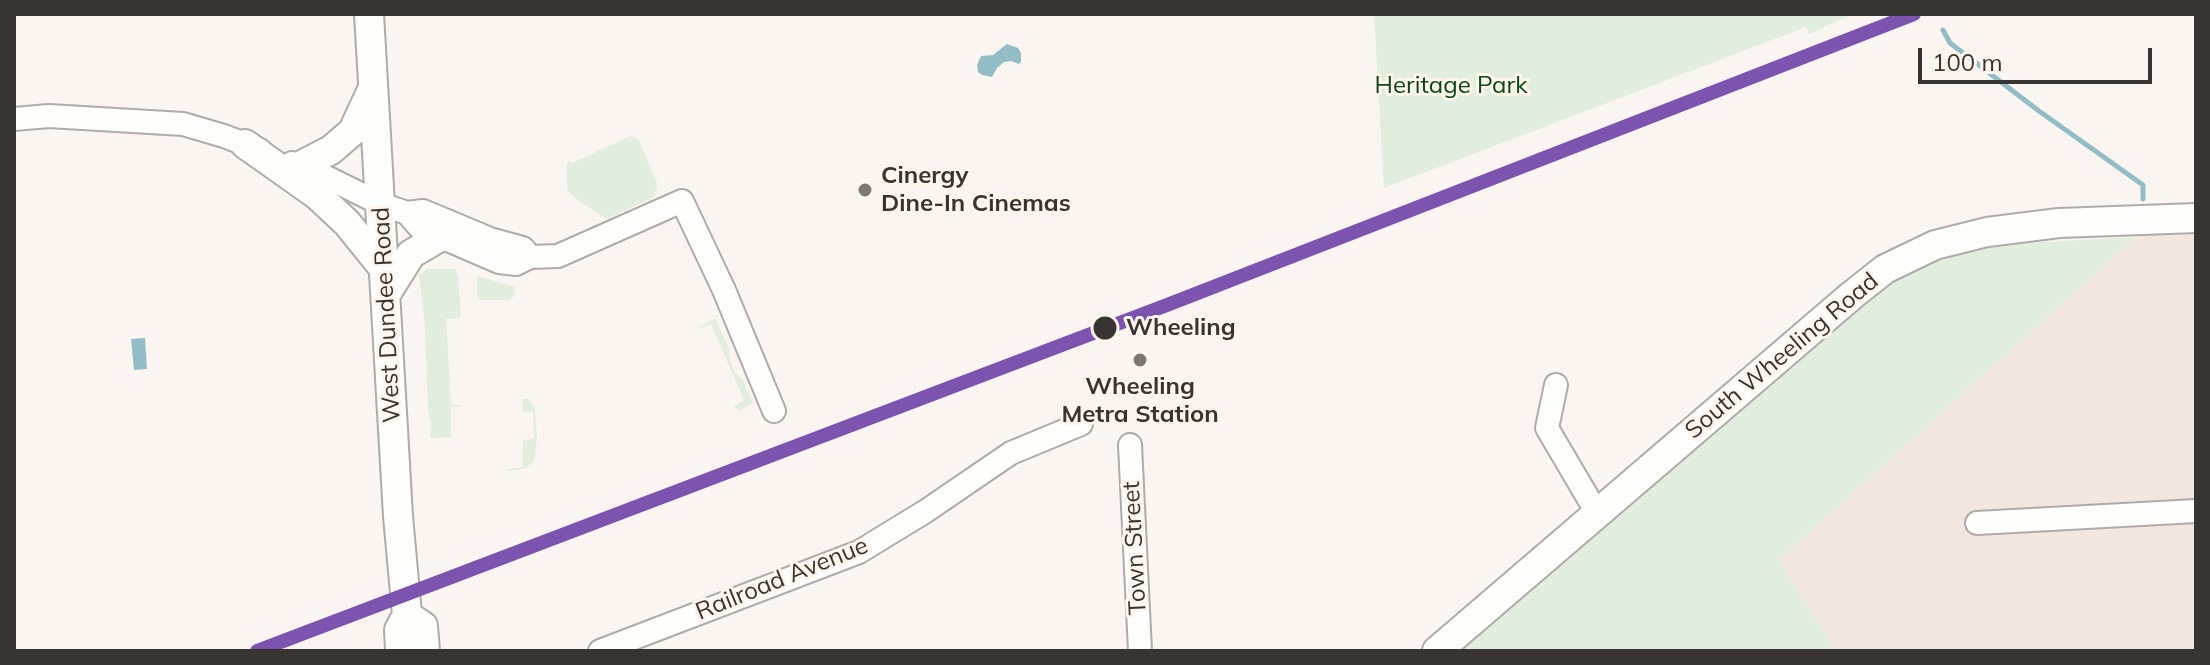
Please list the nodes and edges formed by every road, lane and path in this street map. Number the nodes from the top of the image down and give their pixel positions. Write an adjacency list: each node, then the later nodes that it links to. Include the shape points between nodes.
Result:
1 (369, 14): 2 (main road, West Dundee Road)
2 (373, 90): 5 (main road, via 353,131); 6 (main road, West Dundee Road)
3 (15, 119): 4 (street, via 171,123)
4 (245, 144): 5 (street); 10 (main road, via 347,223)
5 (300, 166): 6 (street)
6 (394, 209): 8 (street); 9 (street, via 423,211 523,248); 10 (main road, West Dundee Road)
7 (2196, 218): 16 (main road, South Wheeling Road, via 2059,223 1987,232 1935,245 1885,269)
8 (440, 237): 9 (street, via 499,262 516,264); 10 (main road, via 411,254)
9 (530, 257): 12 (street, via 558,256 682,201)
10 (385, 282): 18 (main road, West Dundee Road)
11 (1556, 385): 16 (street, via 1547,428)
12 (774, 411)
13 (1081, 424): 21 (street, Railroad Avenue, via 1011,453 859,552)
14 (1130, 445): 22 (street, Town Street)
15 (2196, 511): 17 (street)
16 (1597, 513): 23 (main road, South Wheeling Road)
17 (1977, 523)
18 (407, 615): 19 (main road, West Dundee Road, via 399,630); 20 (main road, West Dundee Road, via 423,626)
19 (400, 651)
20 (425, 651)
21 (600, 651)
22 (1140, 651)
23 (1437, 651)

